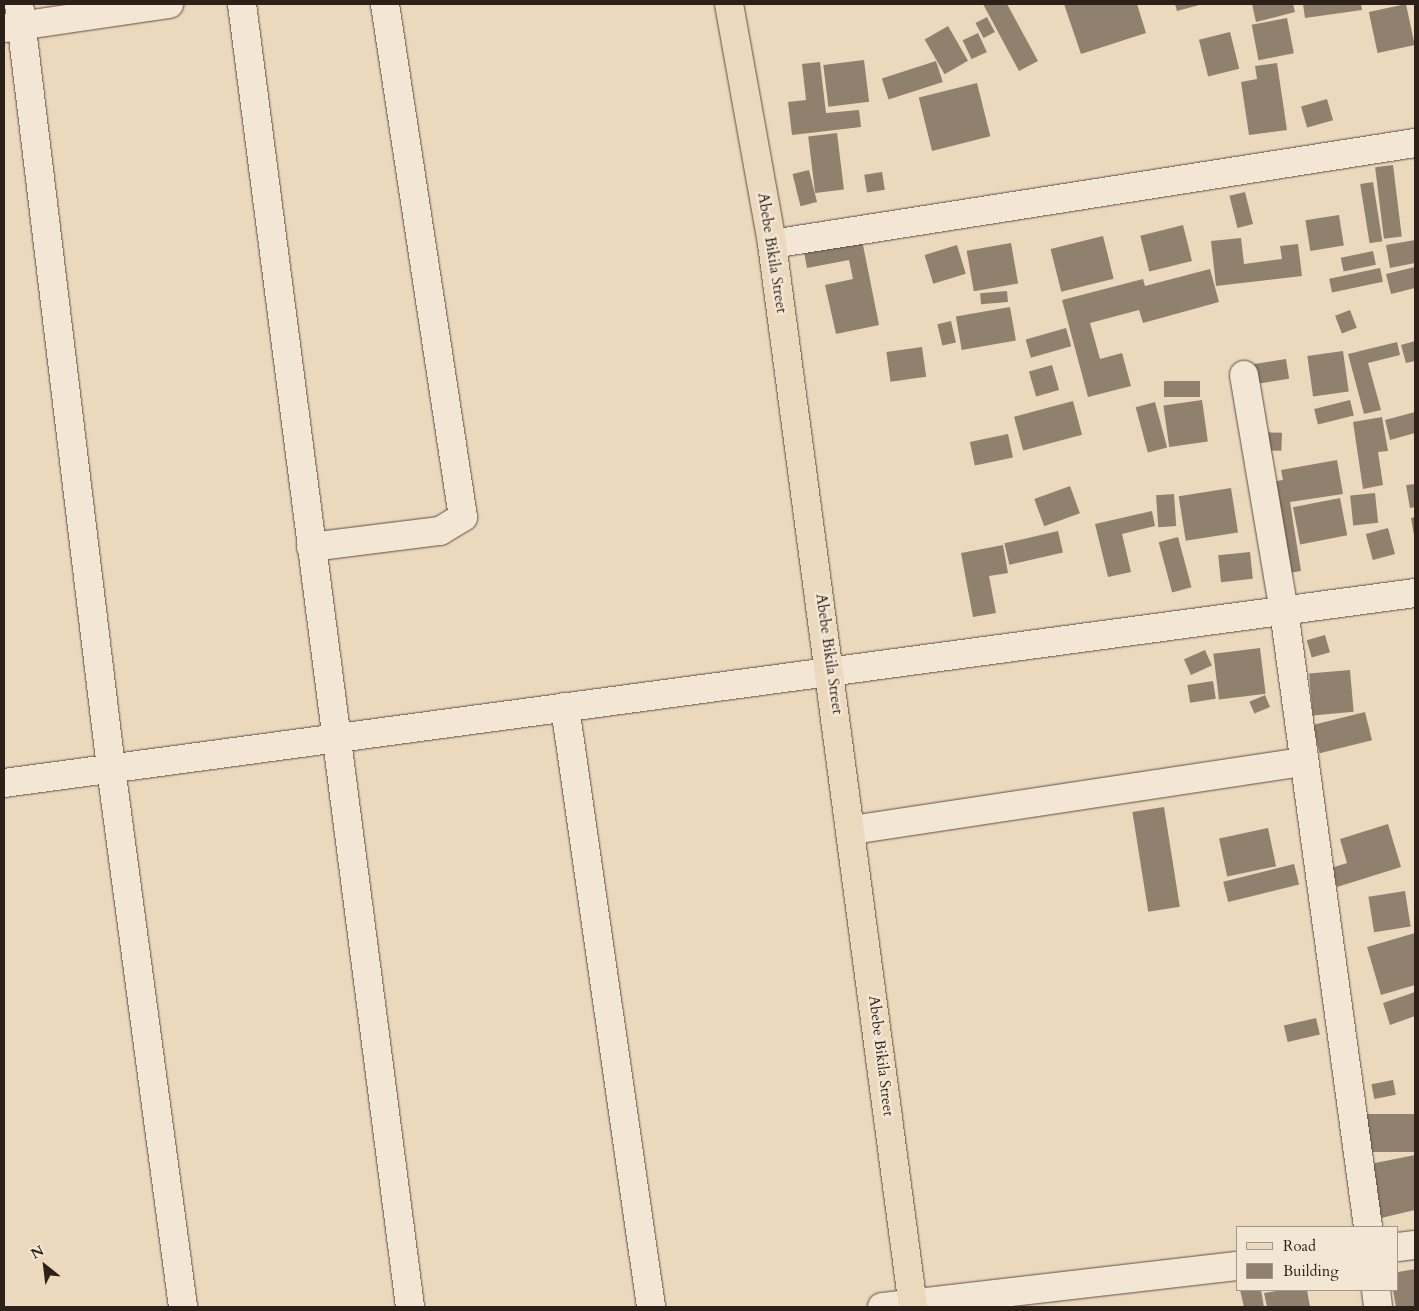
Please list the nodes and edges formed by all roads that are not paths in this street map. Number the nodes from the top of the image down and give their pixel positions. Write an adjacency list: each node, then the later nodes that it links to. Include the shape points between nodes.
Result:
1 (169, 4): 5 (street)
2 (242, 4): 9 (street)
3 (385, 4): 9 (street, via 463,517 440,531)
4 (729, 4): 7 (main road, Abebe Bikila Street)
5 (15, 19): 16 (street)
6 (1415, 143): 7 (street)
7 (772, 244): 12 (main road, Abebe Bikila Street)
8 (1244, 375): 11 (street)
9 (311, 547): 14 (street)
10 (1415, 593): 11 (street)
11 (1284, 611): 12 (street); 15 (street)
12 (832, 671): 13 (street); 18 (main road, Abebe Bikila Street)
13 (565, 707): 14 (street); 27 (street)
14 (335, 738): 16 (street); 26 (street)
15 (1304, 762): 18 (street); 19 (street)
16 (111, 768): 17 (street); 25 (street)
17 (4, 783)
18 (852, 830): 24 (main road, Abebe Bikila Street)
19 (1368, 1226)
20 (1415, 1245): 21 (street)
21 (1399, 1247)
22 (1236, 1266): 24 (street)
23 (1376, 1291): 29 (street)
24 (912, 1306): 28 (street)
25 (183, 1307)
26 (410, 1307)
27 (651, 1307)
28 (882, 1307)
29 (1378, 1307)

